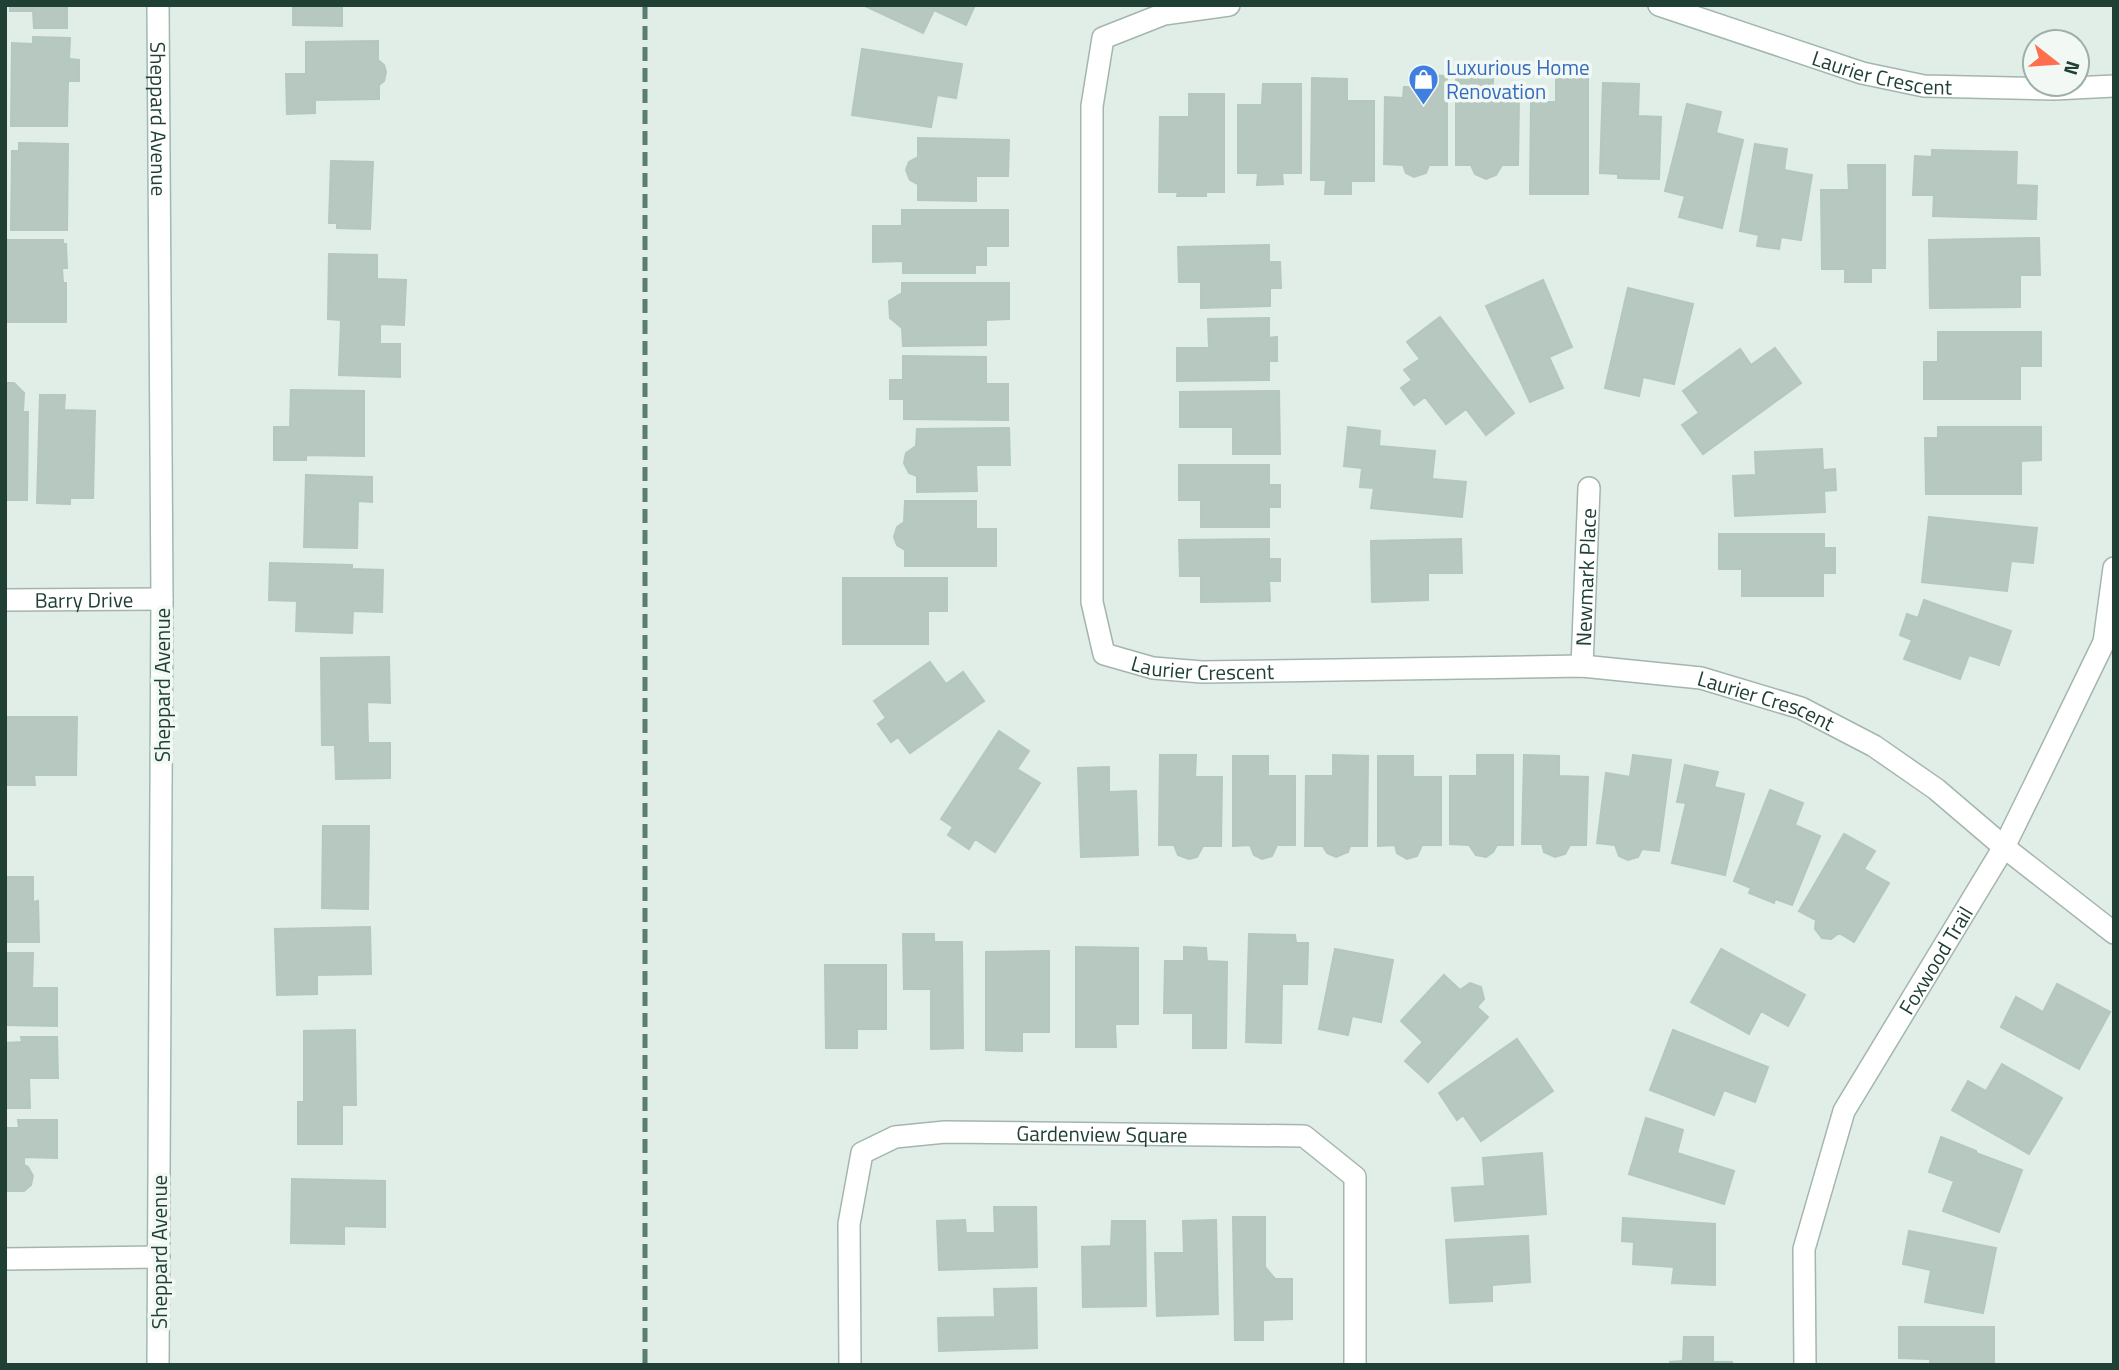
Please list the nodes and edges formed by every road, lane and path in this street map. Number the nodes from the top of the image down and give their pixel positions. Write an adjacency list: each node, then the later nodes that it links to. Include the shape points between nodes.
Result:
1 (158, 5): 7 (street, Sheppard Avenue)
2 (1229, 5): 9 (street, Laurier Crescent, via 1164,14 1102,38 1092,106 1092,602 1104,654 1153,668 1202,672)
3 (1660, 5): 4 (street, Laurier Crescent, via 1862,73 1924,86)
4 (2114, 86)
5 (1589, 488): 9 (street, Newmark Place)
6 (2114, 568): 10 (street, Foxwood Trail, via 2104,642)
7 (162, 598): 8 (street, Barry Drive); 12 (street, Sheppard Avenue)
8 (5, 600)
9 (1582, 666): 10 (street, Laurier Crescent, via 1701,678 1801,708 1874,746 1936,789)
10 (2004, 847): 11 (street, Laurier Crescent); 17 (street, Foxwood Trail, via 1844,1111 1804,1249)
11 (2114, 933)
12 (159, 1257): 13 (street); 14 (street, Sheppard Avenue)
13 (5, 1259)
14 (158, 1365)
15 (850, 1365): 16 (street, Gardenview Square, via 849,1224 862,1153 895,1137 959,1132 1304,1136 1355,1177)
16 (1355, 1365)
17 (1805, 1365)

